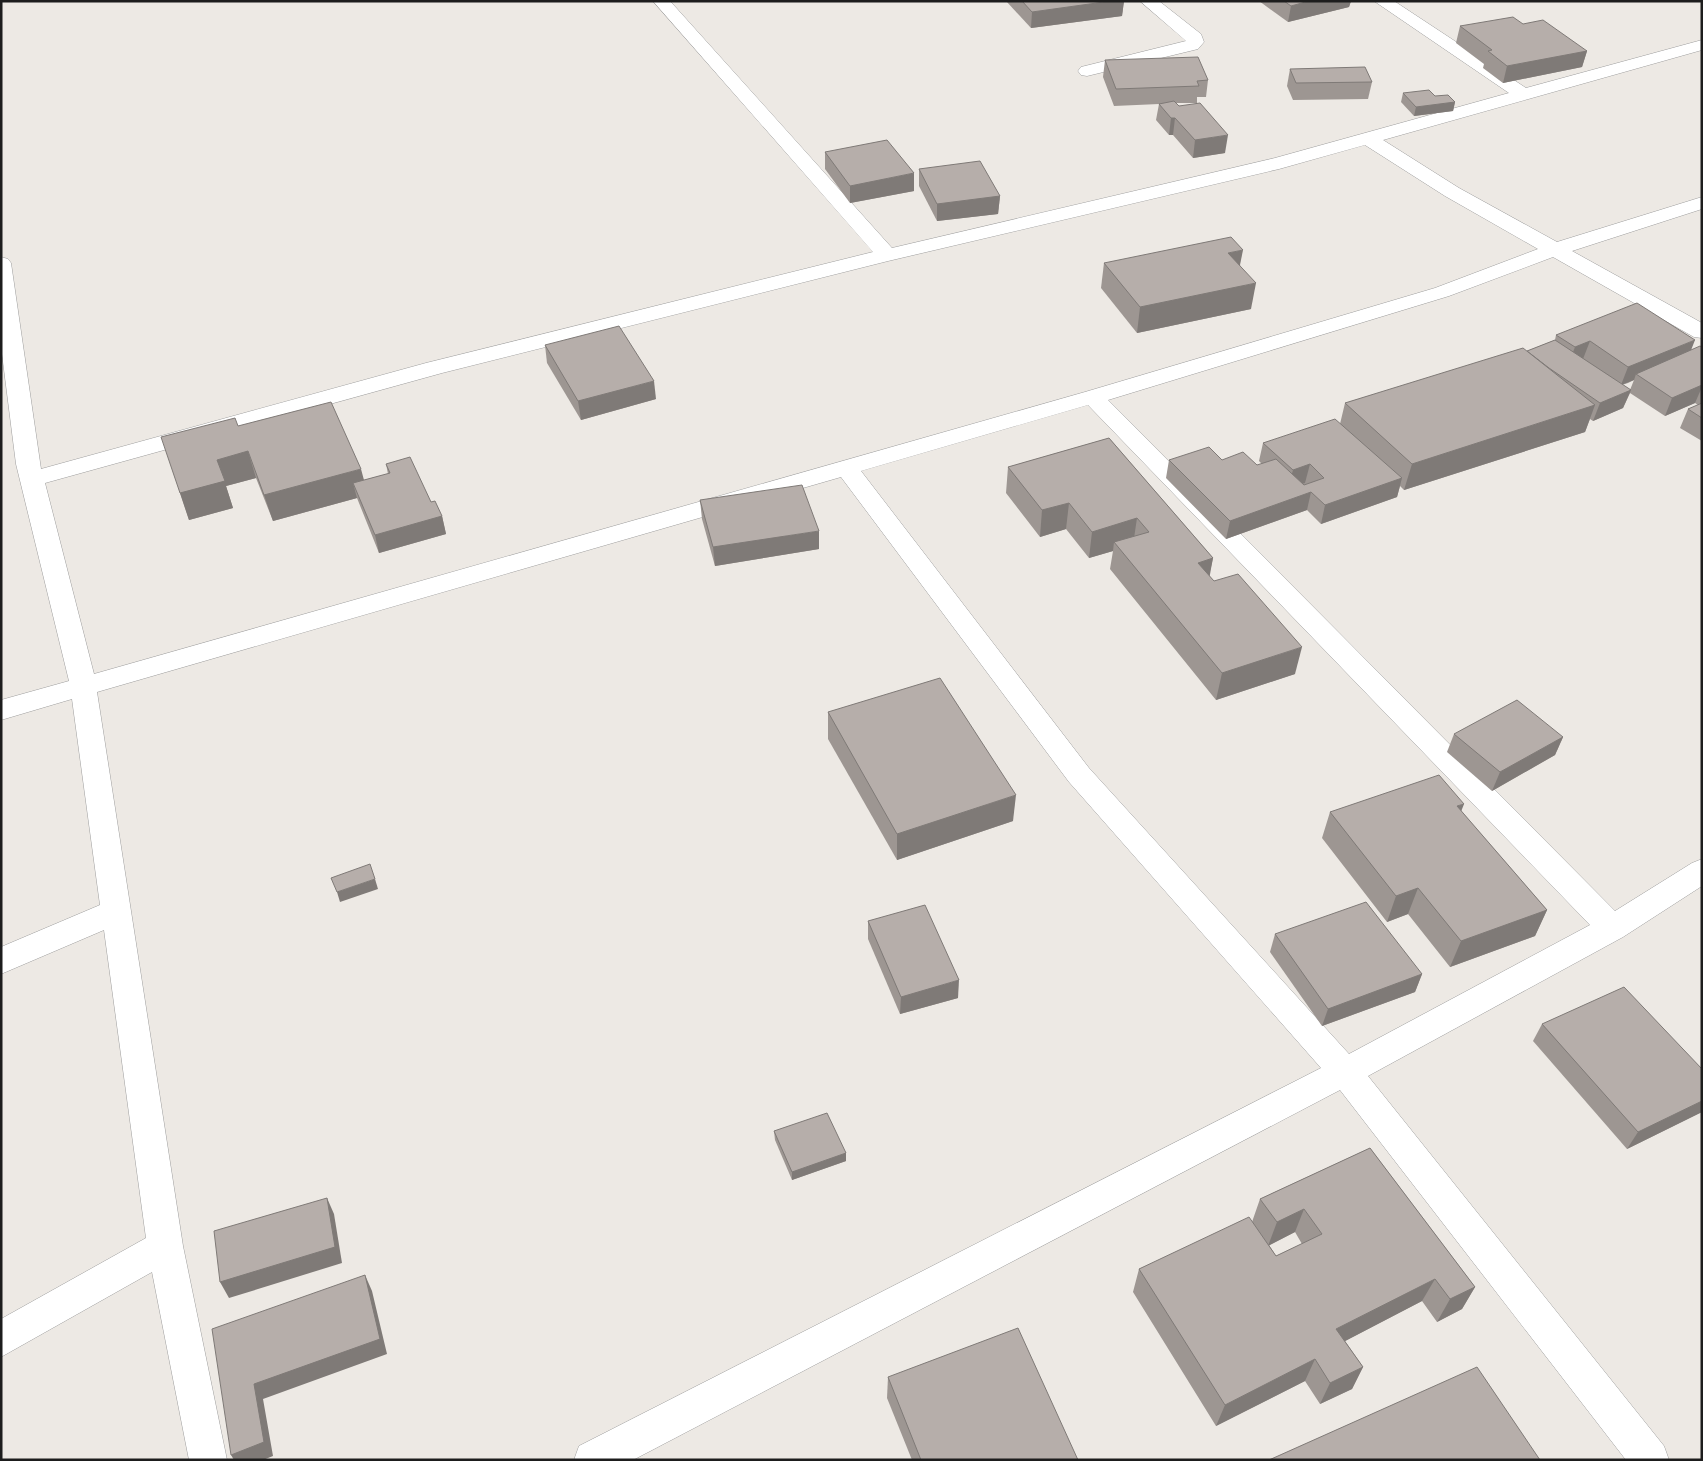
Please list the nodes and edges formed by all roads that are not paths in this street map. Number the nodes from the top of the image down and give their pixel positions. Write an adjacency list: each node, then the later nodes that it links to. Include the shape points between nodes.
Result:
1 (661, 1): 10 (street)
2 (1148, 1): 5 (street, via 1195,38 1195,42)
3 (1382, 1): 6 (street)
4 (1702, 45): 6 (street)
5 (1086, 71)
6 (1522, 94): 7 (street)
7 (1368, 139): 9 (street, via 1452,192); 10 (street)
8 (1702, 203): 9 (street)
9 (1556, 249): 12 (street); 13 (street, via 1442,292)
10 (887, 255): 15 (street, via 434,368)
11 (1, 263): 15 (street)
12 (1702, 332)
13 (1093, 397): 14 (street); 20 (street)
14 (846, 468): 16 (street); 22 (street, via 1080,775)
15 (32, 478): 16 (street)
16 (83, 685): 17 (street); 19 (street)
17 (1, 710)
18 (1702, 871): 20 (street)
19 (117, 911): 21 (street); 23 (street)
20 (1612, 928): 22 (street)
21 (1, 961)
22 (1345, 1072): 26 (street); 27 (street)
23 (165, 1246): 24 (street); 25 (street)
24 (1, 1339)
25 (208, 1460)
26 (594, 1460)
27 (1650, 1460)

